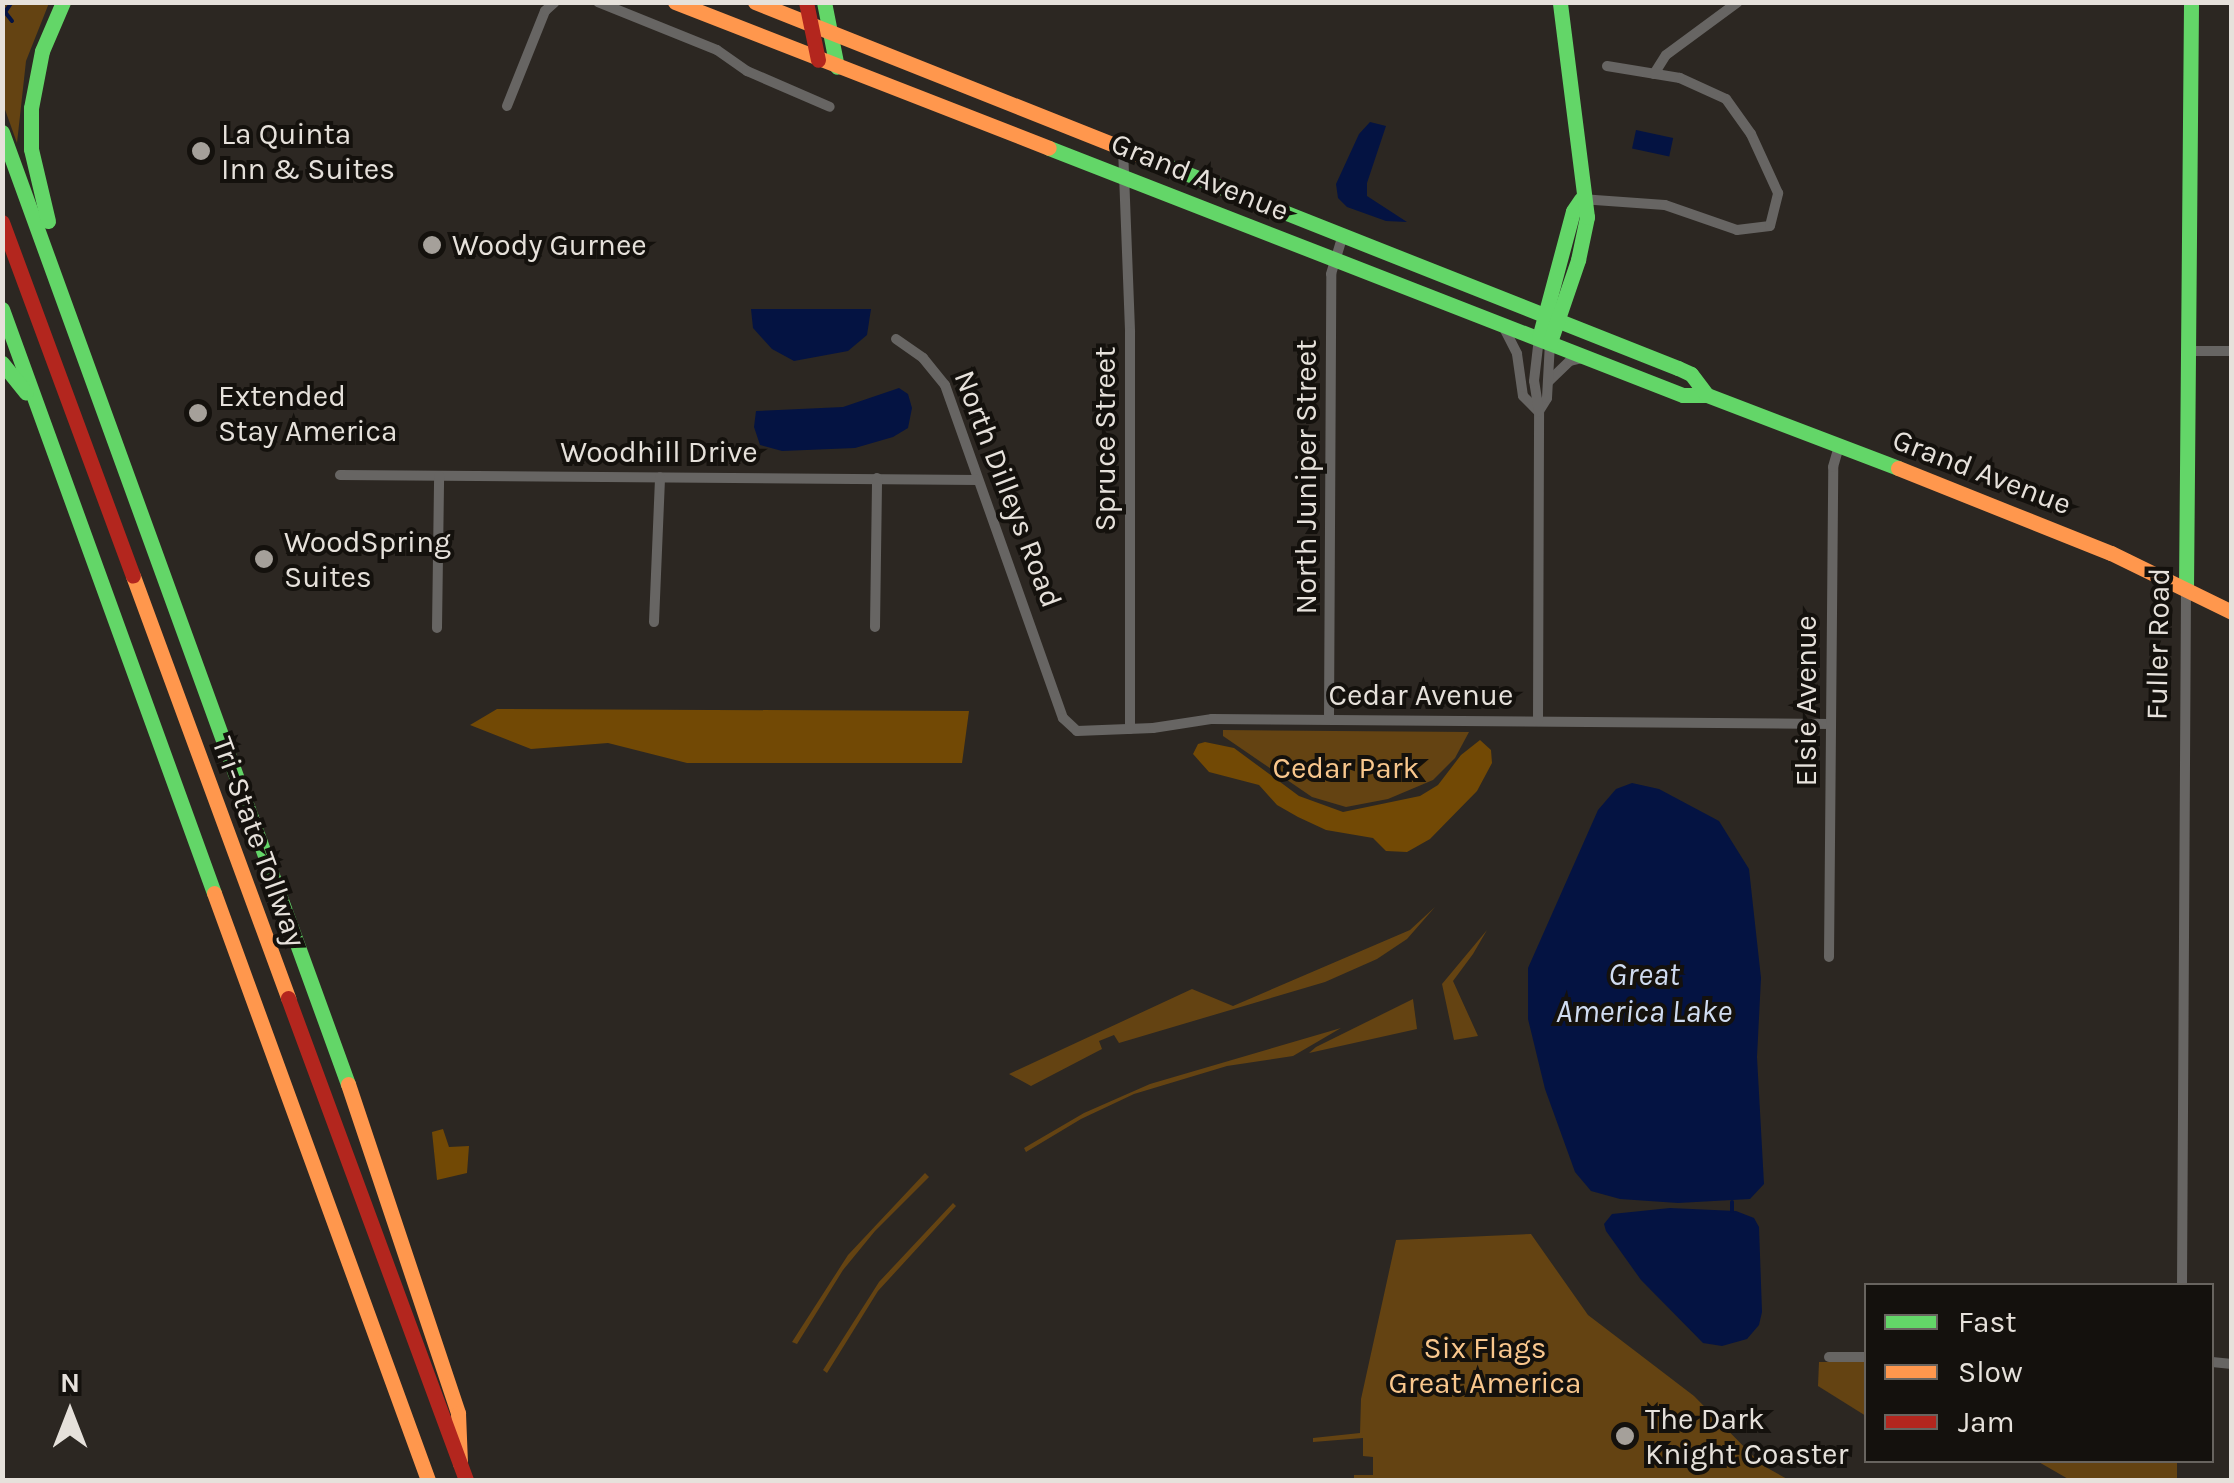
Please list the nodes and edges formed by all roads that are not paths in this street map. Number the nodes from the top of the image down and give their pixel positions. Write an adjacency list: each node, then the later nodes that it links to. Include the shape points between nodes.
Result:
1 (63, 2): 33 (main road, via 37,71 31,149)
2 (555, 2): 17 (street, via 545,11)
3 (598, 2): 18 (street, via 718,50 747,71)
4 (675, 2): 13 (main road, Grand Avenue)
5 (755, 2): 11 (main road, Grand Avenue)
6 (806, 2): 11 (main road)
7 (824, 2): 12 (main road)
8 (1560, 2): 22 (main road)
9 (1738, 2): 16 (street, via 1666,55)
10 (2192, 2): 31 (main road, Fuller Road)
11 (811, 26): 12 (main road, Grand Avenue); 13 (main road)
12 (830, 34): 15 (main road); 20 (main road, Grand Avenue)
13 (818, 60): 15 (main road, Grand Avenue)
14 (1607, 66): 16 (street)
15 (837, 67): 21 (main road, Grand Avenue)
16 (1654, 74): 22 (street, via 1693,82 1734,106 1776,184 1770,226 1738,230 1665,205)
17 (507, 106)
18 (830, 107)
19 (2, 132): 33 (main road)
20 (1123, 148): 21 (street, Spruce Street); 24 (main road, Grand Avenue)
21 (1125, 177): 25 (main road, Grand Avenue); 55 (street, Spruce Street)
22 (1582, 199): 27 (main road, via 1584,231)
23 (2, 222): 60 (main road, Tri-State Tollway)
24 (1342, 237): 25 (street, North Juniper Street); 27 (main road, Grand Avenue)
25 (1335, 260): 28 (main road, Grand Avenue); 52 (street, North Juniper Street)
26 (2, 309): 38 (main road, Tri-State Tollway)
27 (1551, 318): 30 (main road); 37 (main road, Grand Avenue, via 1691,374)
28 (1500, 323): 30 (main road, Grand Avenue); 39 (street, via 1517,354 1524,396)
29 (896, 339): 45 (street, North Dilleys Road, via 944,385)
30 (1545, 340): 34 (main road, Grand Avenue); 36 (street); 39 (street, via 1534,381)
31 (2189, 351): 32 (street); 46 (main road, Fuller Road)
32 (2232, 351)
33 (86, 353): 60 (main road, via 412,1269 458,1413)
34 (1590, 358): 36 (street, via 1570,361); 37 (main road, Grand Avenue, via 1683,394)
35 (2, 363): 38 (main road)
36 (1547, 383): 39 (street)
37 (1708, 394): 40 (main road, Grand Avenue)
38 (36, 405): 61 (main road, Tri-State Tollway)
39 (1538, 412): 53 (street)
40 (1839, 446): 46 (main road, Grand Avenue); 54 (street, Elsie Avenue, via 1833,467)
41 (340, 475): 42 (street, Woodhill Drive)
42 (439, 476): 43 (street, Woodhill Drive); 50 (street)
43 (660, 478): 44 (street, Woodhill Drive); 48 (street)
44 (876, 478): 45 (street, Woodhill Drive); 49 (street)
45 (978, 480): 51 (street, North Dilleys Road)
46 (2186, 589): 47 (main road, Grand Avenue); 57 (street, Fuller Road)
47 (2232, 612)
48 (654, 622)
49 (874, 627)
50 (436, 628)
51 (1047, 674): 55 (street, Cedar Avenue, via 1063,718 1076,730)
52 (1329, 719): 53 (street, Cedar Avenue); 55 (street, Cedar Avenue, via 1212,719)
53 (1538, 721): 54 (street, Cedar Avenue)
54 (1831, 724): 56 (street, Elsie Avenue)
55 (1130, 729)
56 (1829, 957)
57 (2182, 1283)
58 (1829, 1357): 59 (street)
59 (1864, 1357)
60 (460, 1463): 62 (main road, Tri-State Tollway)
61 (428, 1480)
62 (466, 1480)

